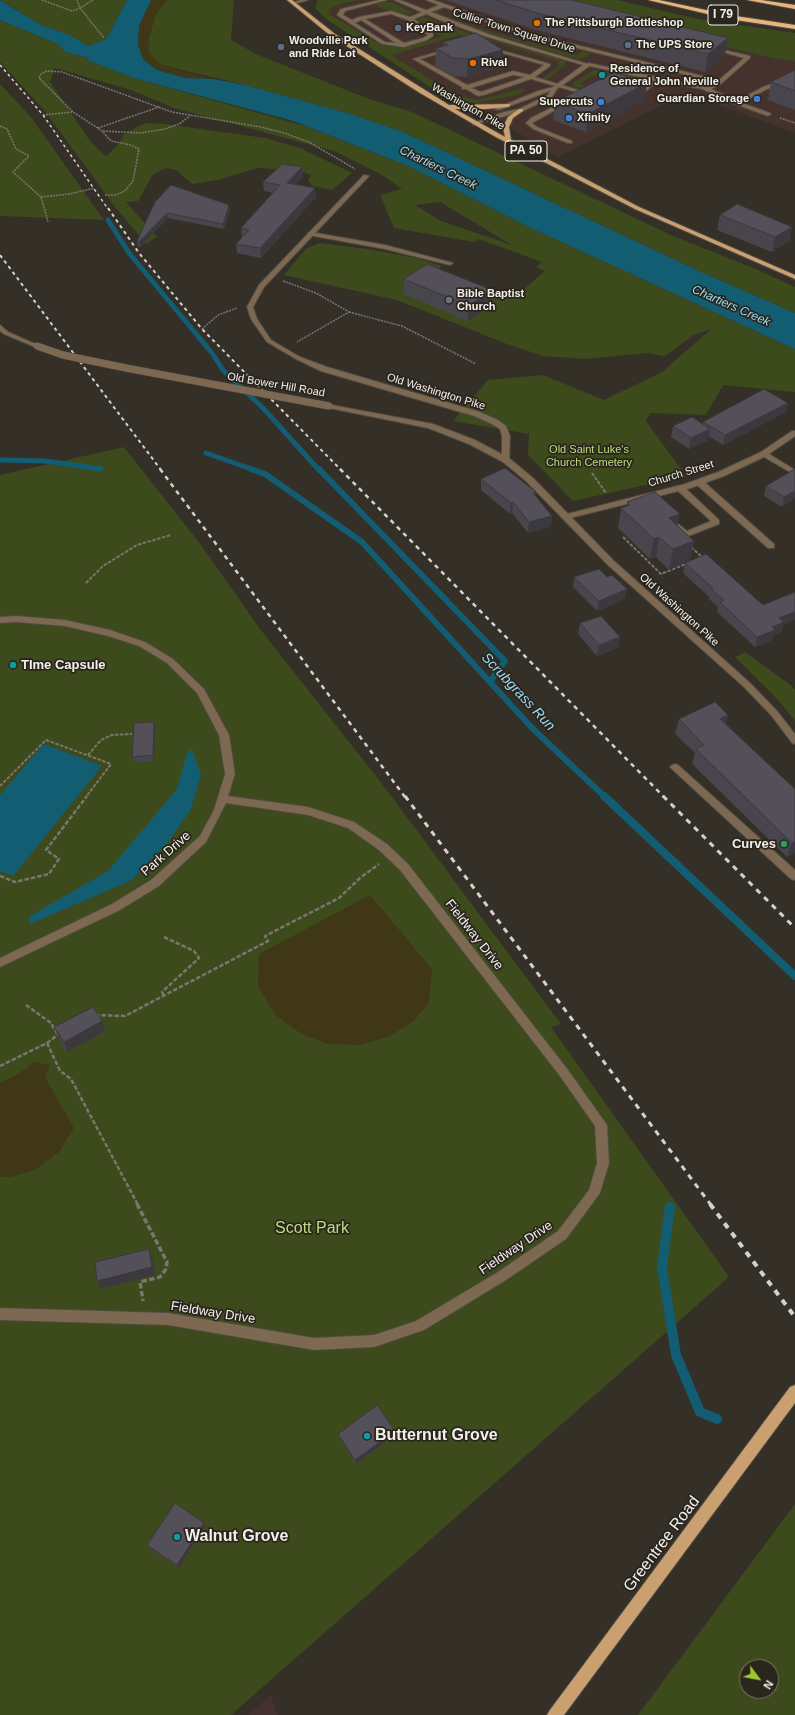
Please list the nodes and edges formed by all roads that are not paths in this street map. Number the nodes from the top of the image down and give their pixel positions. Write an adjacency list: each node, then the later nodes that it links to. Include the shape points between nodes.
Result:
1 (306, 0): 7 (street)
2 (385, 0): 13 (street, via 343,10 340,15)
3 (396, 0): 10 (street, Collier Town Square Drive)
4 (428, 0): 8 (street)
5 (651, 0): 14 (highway, I 79, via 729,17)
6 (750, 0): 9 (highway, I 79)
7 (291, 2): 36 (main road, Washington Pike / PA 50, via 333,35)
8 (442, 6): 10 (street); 21 (street, via 526,34)
9 (795, 7)
10 (424, 12): 12 (street); 15 (street, Collier Town Square Drive)
11 (361, 18): 12 (street, via 391,12); 13 (street); 17 (street)
12 (410, 19): 17 (street, via 430,35)
13 (352, 22): 17 (street, via 384,43)
14 (795, 27)
15 (486, 35): 16 (street); 23 (street, Collier Town Square Drive)
16 (476, 40)
17 (404, 45)
18 (457, 46): 30 (street, via 416,59)
19 (487, 47): 24 (street, via 548,65)
20 (709, 47): 26 (street, via 748,56)
21 (603, 53): 22 (street); 26 (street)
22 (597, 57)
23 (590, 63): 25 (street); 29 (street, Collier Town Square Drive)
24 (531, 77): 29 (street); 30 (street, via 513,73); 30 (street, via 482,94)
25 (657, 79): 28 (street, via 644,90); 31 (street)
26 (720, 82): 31 (street)
27 (795, 82): 34 (street, via 786,81 765,88)
28 (626, 85)
29 (557, 87): 33 (street); 35 (street, Collier Town Square Drive); 37 (street, Collier Town Square Drive, via 550,96)
30 (464, 88)
31 (707, 89): 34 (street)
32 (592, 90): 33 (street)
33 (585, 93): 42 (street, via 529,123 535,128)
34 (738, 103): 38 (street)
35 (508, 104): 36 (main road); 39 (street, Collier Town Square Drive)
36 (447, 107): 39 (main road, Washington Pike / PA 50)
37 (521, 110): 40 (street, Collier Town Square Drive); 41 (main road, via 511,117 506,127)
38 (768, 114)
39 (467, 119): 40 (main road, Washington Pike / PA 50)
40 (475, 124): 41 (main road, Washington Pike / PA 50)
41 (508, 141): 46 (main road, Washington Pike / PA 50, via 637,208)
42 (570, 142)
43 (366, 176): 44 (street)
44 (310, 234): 45 (street, via 385,247); 51 (street, Old Washington Pike, via 261,286 250,307 254,319 269,341 324,369 477,414 495,422 503,428 506,436)
45 (450, 263)
46 (795, 276)
47 (0, 327): 48 (street)
48 (3, 334): 51 (street, Old Bower Hill Road, bridge, via 63,355 430,426 472,442)
49 (795, 433): 50 (street, Church Street)
50 (764, 454): 52 (street); 53 (street, Church Street)
51 (506, 460): 55 (street, Old Washington Pike, via 530,480)
52 (795, 473)
53 (699, 482): 54 (street, Church Street); 57 (street)
54 (680, 488): 55 (street, Church Street, via 649,499 615,504); 56 (street, via 716,522 686,534)
55 (566, 517): 59 (street, Old Washington Pike, via 610,564 747,685 774,713)
56 (668, 518)
57 (771, 546)
58 (0, 620): 61 (street, Park Drive, via 66,623 110,633 142,644 170,661 201,691 224,735 230,774)
59 (795, 741)
60 (675, 767): 62 (street)
61 (222, 799): 63 (street, Park Drive, via 219,810 203,839 155,883 116,907); 64 (street, Fieldway Drive, via 308,811 351,825 404,867 564,1073 601,1125 603,1163 594,1193 562,1235 502,1276 419,1326 374,1341 314,1344 168,1320)
62 (795, 876)
63 (0, 963)
64 (0, 1314)
65 (795, 1392): 66 (main road, Greentree Road)
66 (555, 1715)

